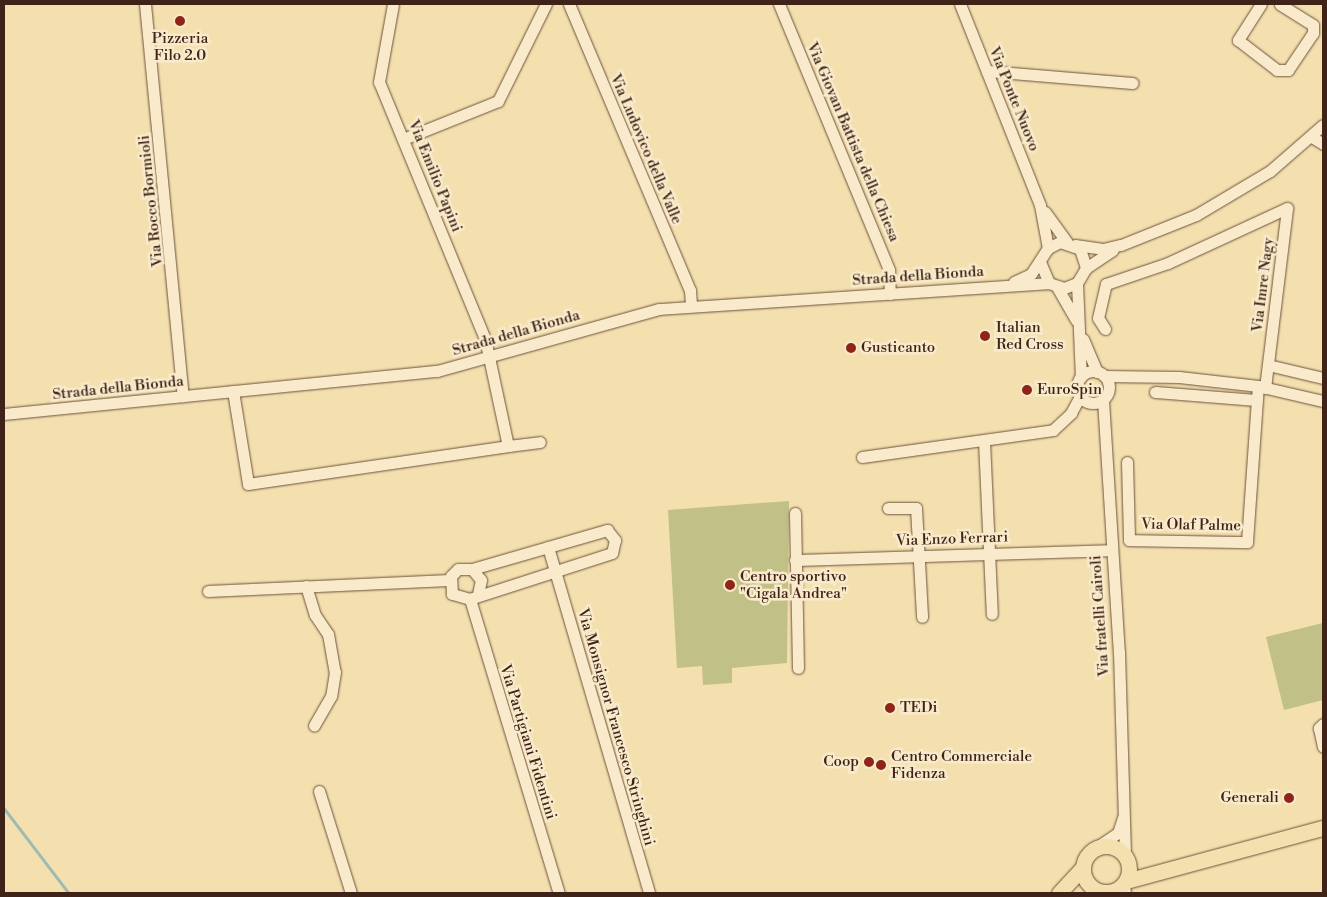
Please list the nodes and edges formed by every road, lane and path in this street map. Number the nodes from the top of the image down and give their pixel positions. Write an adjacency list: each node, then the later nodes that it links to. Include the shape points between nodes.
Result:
1 (145, 4): 37 (street, Via Rocco Bormioli)
2 (394, 4): 13 (street, Via Emilio Papini, via 378,75)
3 (546, 4): 13 (street, via 498,100)
4 (569, 4): 25 (street, Via Ludovico della Valle, via 690,290)
5 (779, 4): 24 (street, Via Giovan Battista della Chiesa, via 889,270)
6 (960, 4): 9 (street, Via Ponte Nuovo)
7 (1261, 4): 8 (street, via 1238,40 1249,52 1277,70 1288,70 1313,34 1313,25)
8 (1280, 4)
9 (987, 71): 10 (street); 15 (street, Via Ponte Nuovo)
10 (1133, 83)
11 (1323, 125): 12 (street)
12 (1312, 137): 14 (street); 17 (street, via 1230,199)
13 (403, 138): 28 (street, Via Emilio Papini)
14 (1323, 144)
15 (1040, 205): 16 (street, Via Ponte Nuovo); 18 (street, Via Ponte Nuovo)
16 (1071, 244): 17 (street, via 1103,249); 18 (street); 20 (street, Via Ponte Nuovo, via 1084,255)
17 (1121, 246): 20 (street)
18 (1048, 248): 19 (street)
19 (1040, 262): 22 (street, Strada della Bionda, via 1025,278); 23 (street)
20 (1086, 268): 21 (street)
21 (1077, 283): 23 (street); 26 (street)
22 (1007, 284): 23 (street, Strada della Bionda); 24 (street, Strada della Bionda)
23 (1052, 285): 26 (street)
24 (890, 294): 25 (street, Strada della Bionda)
25 (691, 306): 28 (street, Strada della Bionda, via 637,312)
26 (1078, 326): 30 (street); 32 (street)
27 (1105, 329): 29 (street, Via Imre Nagy, via 1098,318 1106,284 1168,263 1287,208)
28 (490, 357): 35 (street, Strada della Bionda, via 437,371); 48 (street, Via Emilio Papini)
29 (1268, 365): 33 (street); 34 (street, Via Imre Nagy)
30 (1101, 374): 31 (street); 32 (street); 38 (street)
31 (1134, 374): 34 (street); 38 (street)
32 (1081, 377): 39 (street)
33 (1323, 378)
34 (1261, 387): 40 (street, Via Olaf Palme); 41 (street)
35 (233, 391): 37 (street, Strada della Bionda); 48 (street, via 248,484)
36 (1155, 392): 40 (street)
37 (183, 396): 42 (street, Strada della Bionda)
38 (1106, 396): 39 (street); 45 (street, Via fratelli Cairoli)
39 (1086, 400): 45 (street); 46 (street, via 1053,430)
40 (1256, 400): 50 (street, Via Olaf Palme, via 1247,542 1129,540)
41 (1323, 401)
42 (32, 412): 43 (street, Strada della Bionda); 44 (street, Strada della Bionda)
43 (4, 414)
44 (4, 418)
45 (1104, 424): 54 (street, Via fratelli Cairoli)
46 (984, 441): 49 (street); 55 (street)
47 (540, 442): 48 (street)
48 (508, 446)
49 (862, 458)
50 (1127, 462)
51 (888, 508): 56 (street, via 916,508)
52 (795, 513): 57 (street)
53 (548, 547): 58 (street); 59 (street, Via Monsignor Francesco Stringhini); 59 (street, via 607,530 615,540 612,553)
54 (1110, 550): 55 (street, Via Enzo Ferrari); 71 (street, Via fratelli Cairoli)
55 (990, 553): 56 (street, Via Enzo Ferrari); 64 (street)
56 (920, 555): 57 (street, Via Enzo Ferrari); 65 (street)
57 (795, 560): 66 (street)
58 (472, 569): 60 (street, via 458,569); 63 (street, via 481,580)
59 (554, 570): 63 (street); 81 (street, Via Monsignor Francesco Stringhini)
60 (449, 580): 61 (street); 63 (street, via 452,594)
61 (306, 586): 62 (street); 68 (street, via 328,634 335,672 331,696)
62 (208, 591)
63 (474, 597): 80 (street, Via Partigiani Fidentini)
64 (992, 614)
65 (922, 617)
66 (798, 668)
67 (1323, 724): 69 (street, via 1319,728)
68 (314, 726)
69 (1323, 747)
70 (319, 791): 79 (street)
71 (1124, 806): 73 (street, Via fratelli Cairoli, via 1118,832); 74 (street, Via fratelli Cairoli)
72 (1323, 828): 76 (main road)
73 (1094, 849): 74 (main road, via 1115,848); 75 (main road)
74 (1126, 858): 76 (main road); 77 (main road)
75 (1082, 867): 78 (main road); 82 (main road)
76 (1166, 868): 77 (main road)
77 (1125, 886): 78 (main road)
78 (1098, 890): 83 (main road)
79 (351, 893)
80 (559, 893)
81 (649, 893)
82 (1059, 893)
83 (1065, 893)

